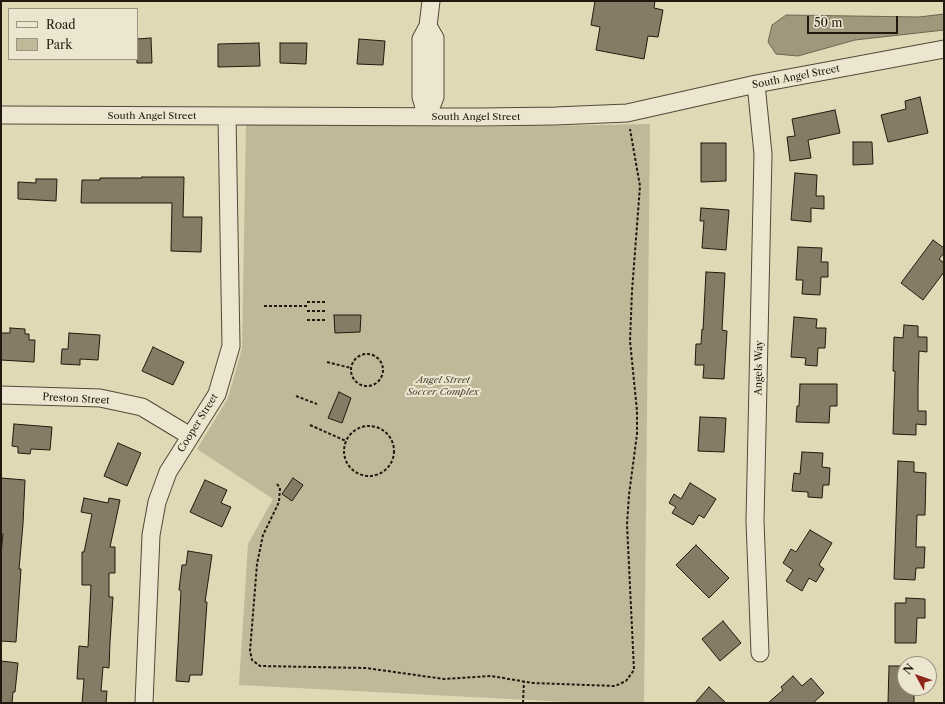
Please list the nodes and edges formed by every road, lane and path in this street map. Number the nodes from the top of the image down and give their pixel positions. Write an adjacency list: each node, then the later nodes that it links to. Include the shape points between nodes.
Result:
1 (431, 1): 6 (street, via 428,26 421,39 421,97)
2 (944, 49): 3 (street, South Angel Street)
3 (756, 84): 6 (street, South Angel Street, via 627,113); 25 (street, Angels Way, via 763,154 755,521)
4 (1, 115): 5 (street, South Angel Street)
5 (227, 116): 6 (street, South Angel Street); 22 (street, Cooper Street, via 231,346 217,394)
6 (427, 117)
7 (630, 129): 26 (path, via 640,186 630,340 637,434 628,524 634,670 626,681 615,686)
8 (307, 302): 9 (path)
9 (327, 302)
10 (264, 306): 11 (path)
11 (307, 306)
12 (307, 311): 13 (path)
13 (327, 311)
14 (307, 320): 15 (path)
15 (327, 320)
16 (327, 362): 17 (path)
17 (351, 368): 17 (path, via 356,358 366,354 379,360 382,370 379,379 366,386 352,378)
18 (1, 395): 22 (street, Preston Street, via 100,398 142,407)
19 (296, 396): 20 (path)
20 (317, 404)
21 (310, 425): 23 (path)
22 (190, 436): 27 (street, Cooper Street, via 168,472 154,515)
23 (346, 441): 23 (path, via 358,428 379,428 392,440 394,448 391,462 379,474 370,476 359,473 346,461)
24 (277, 484): 26 (path, via 280,488 279,502 262,535 250,651 252,660 260,666 366,668 444,679 491,676)
25 (760, 653)
26 (524, 681): 28 (path)
27 (144, 703)
28 (523, 703)

